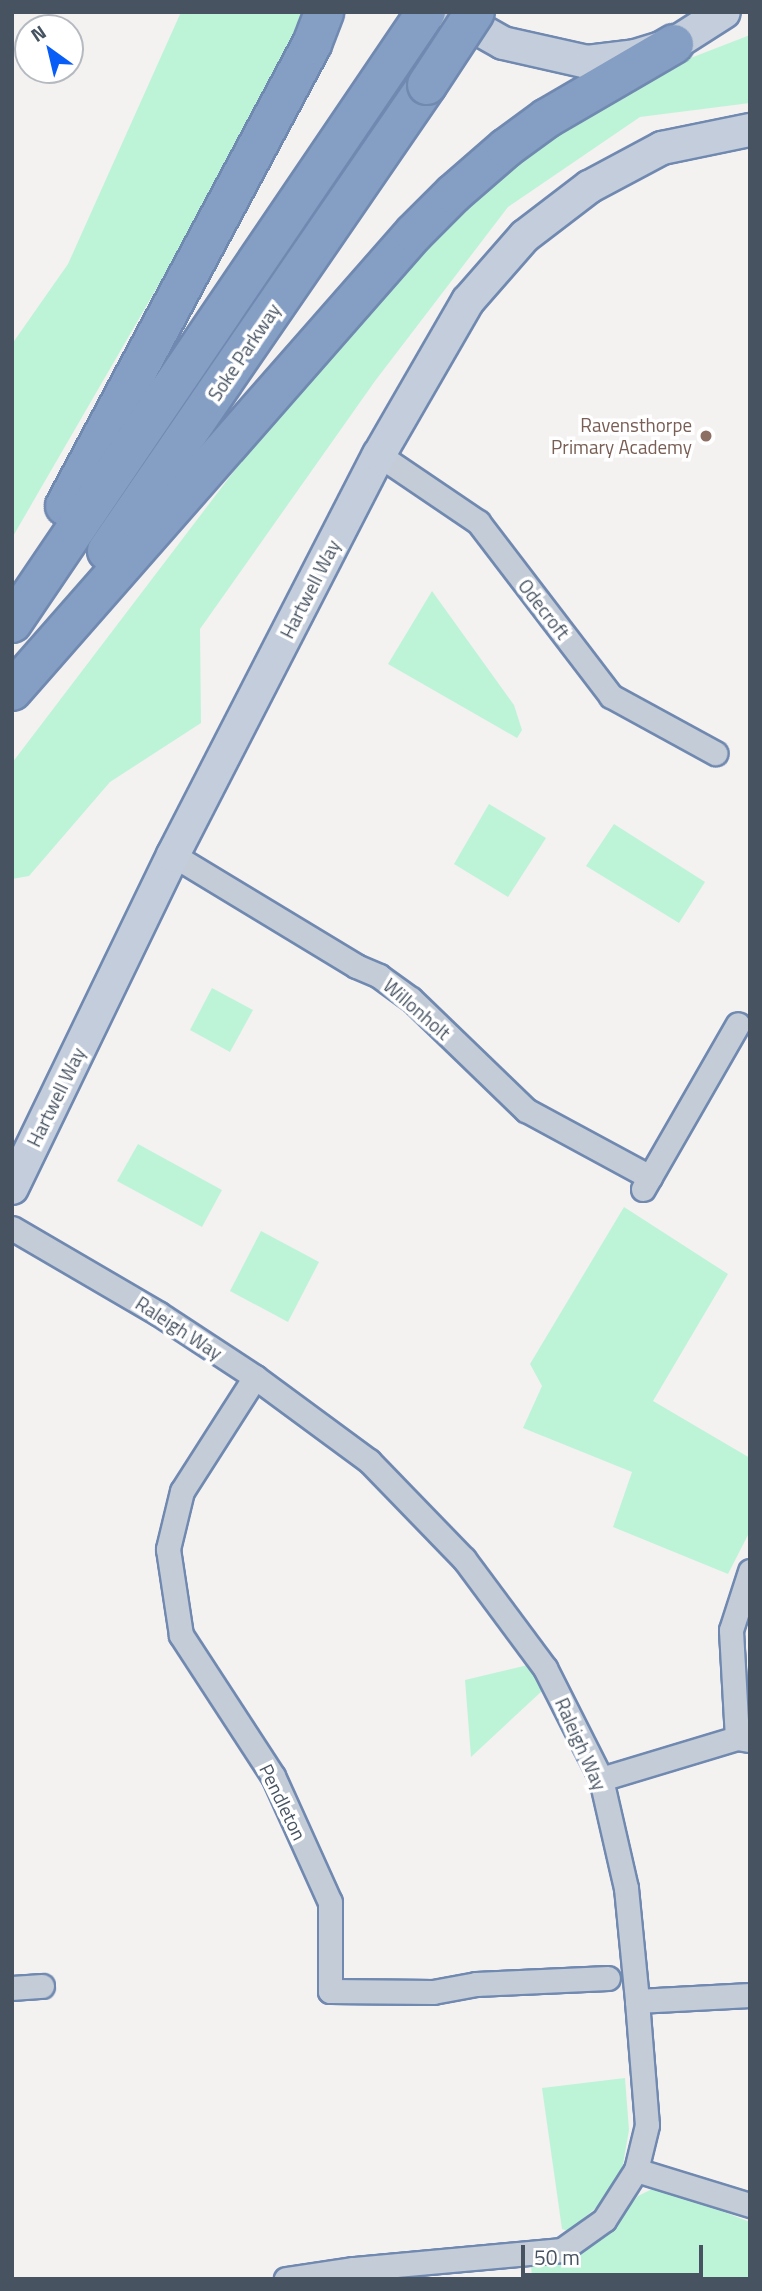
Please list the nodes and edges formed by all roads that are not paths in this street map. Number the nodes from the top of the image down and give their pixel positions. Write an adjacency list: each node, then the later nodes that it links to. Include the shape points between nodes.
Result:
1 (324, 12): 9 (highway, via 312,44 166,321)
2 (426, 12): 10 (highway, Soke Parkway)
3 (448, 12): 6 (street, via 503,43 587,62 635,57)
4 (475, 12): 11 (highway, Soke Parkway, bridge)
5 (724, 12): 6 (street)
6 (674, 44): 11 (highway, via 547,118 453,194)
7 (750, 130): 8 (street, Hartwell Way, via 662,148 589,187 525,236 468,301)
8 (379, 455): 12 (street, Odecroft, via 478,522 611,696); 13 (street, Hartwell Way)
9 (12, 603)
10 (12, 623)
11 (12, 690)
12 (715, 753)
13 (173, 855): 14 (street, Willonholt, via 379,976 411,999 526,1110 646,1183); 15 (street, Hartwell Way)
14 (738, 1024)
15 (12, 1188)
16 (12, 1228): 17 (street, Raleigh Way, via 159,1314)
17 (255, 1377): 20 (street, Raleigh Way, via 369,1461 464,1559 545,1668); 21 (street, Pendleton, via 182,1491 168,1549 181,1635 273,1776 330,1902 330,1991 433,1992 476,1984)
18 (750, 1571): 19 (street, via 731,1630)
19 (743, 1739): 20 (street)
20 (601, 1779): 25 (street, Raleigh Way, via 626,1888)
21 (608, 1978)
22 (42, 1986): 23 (street)
23 (12, 1988)
24 (750, 1995): 25 (street)
25 (637, 2001): 26 (street, Raleigh Way, via 647,2124)
26 (636, 2170): 27 (street); 28 (street, Raleigh Way, via 604,2220 562,2250)
27 (750, 2205)
28 (353, 2274): 29 (street, Raleigh Way)
29 (286, 2279)

